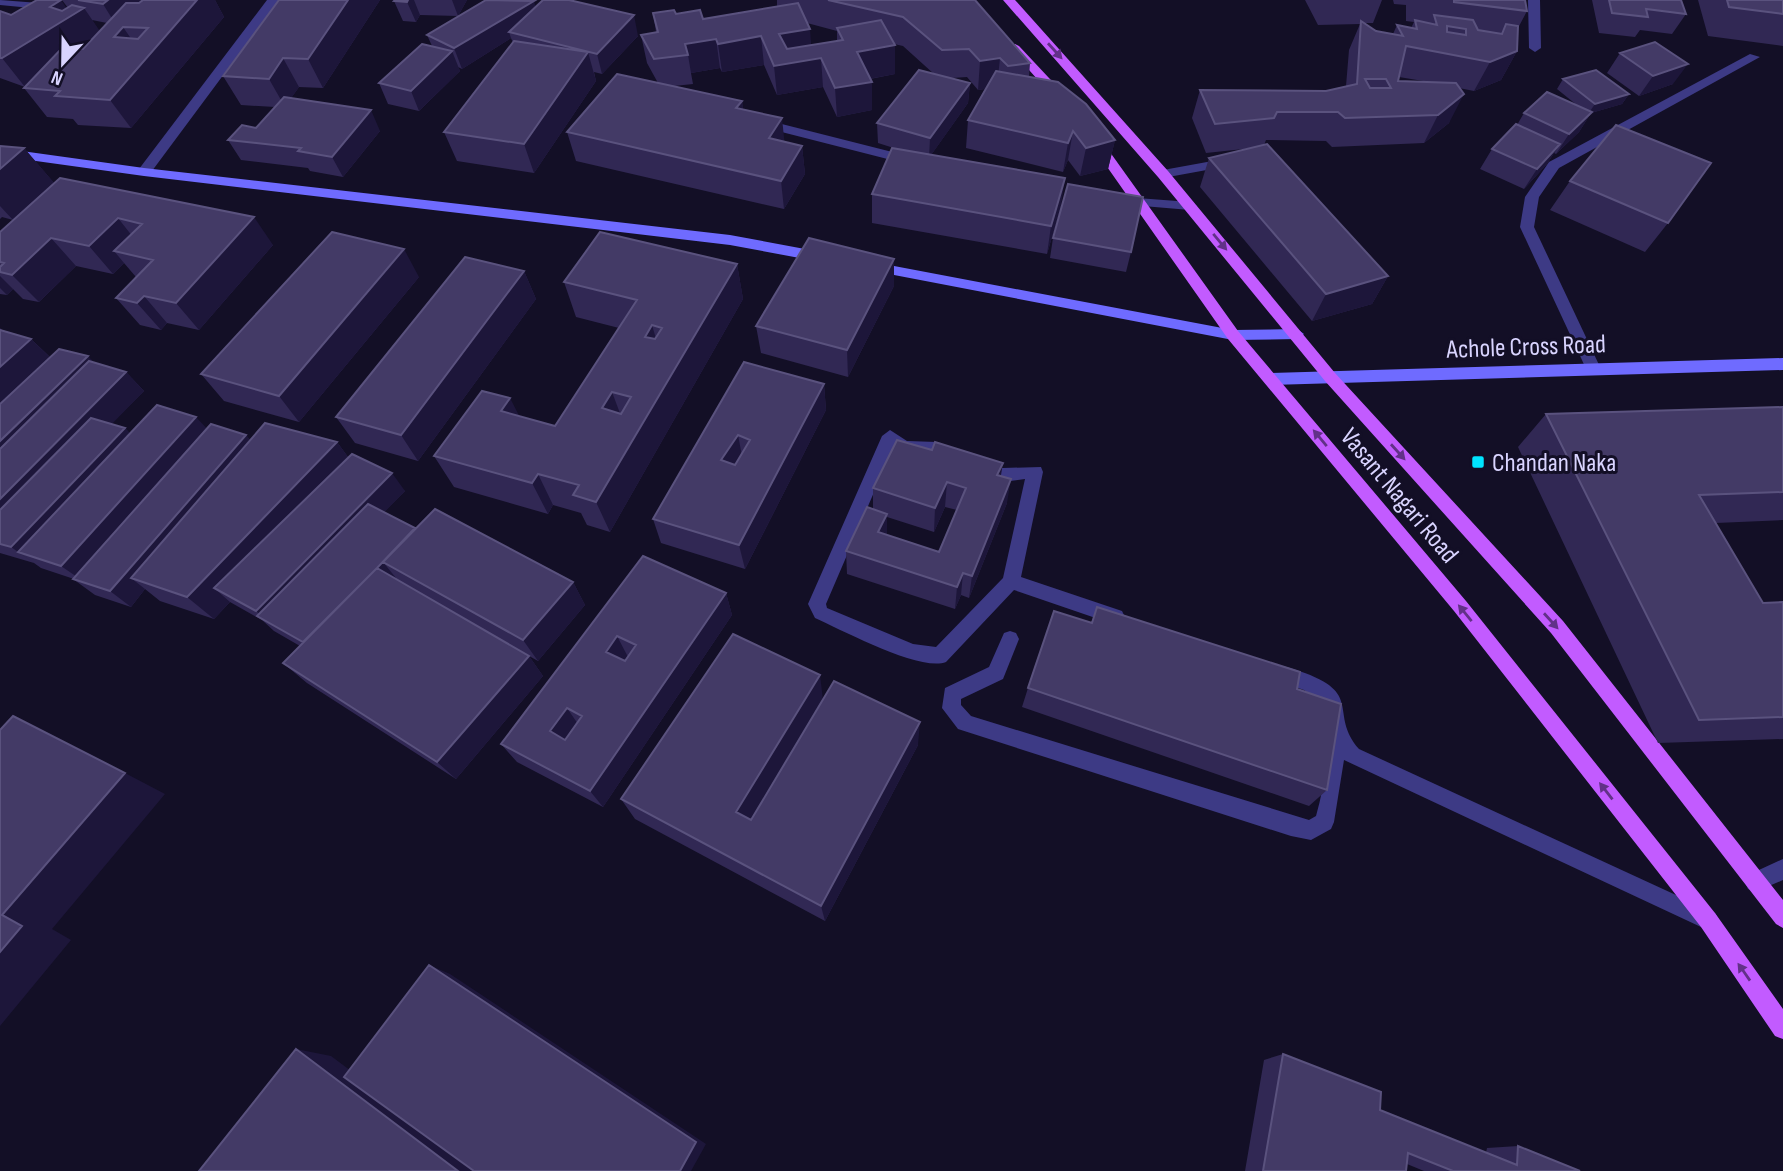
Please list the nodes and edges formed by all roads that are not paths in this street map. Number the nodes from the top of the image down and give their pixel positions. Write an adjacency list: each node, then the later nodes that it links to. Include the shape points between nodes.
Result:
1 (273, 0): 15 (street)
2 (1009, 0): 16 (main road, Vasant Nagari Road, one-way to 16)
3 (1534, 0): 7 (street)
4 (0, 2): 5 (street)
5 (71, 9)
6 (1004, 37): 9 (main road)
7 (1535, 48)
8 (1754, 57): 23 (street, via 1554,165 1532,197 1527,227)
9 (1067, 105)
10 (751, 120): 14 (street)
11 (1084, 126): 18 (main road, Vasant Nagari Road)
12 (0, 152): 15 (street)
13 (1240, 160): 16 (street)
14 (922, 163)
15 (144, 172): 21 (street, via 730,240)
16 (1163, 174): 19 (main road, Vasant Nagari Road)
17 (1112, 199): 18 (street)
18 (1139, 204): 19 (street); 21 (main road, Vasant Nagari Road)
19 (1190, 206): 20 (main road, Vasant Nagari Road, one-way to 20)
20 (1297, 334): 21 (street); 24 (main road, Vasant Nagari Road)
21 (1233, 335): 25 (main road, Vasant Nagari Road)
22 (1783, 365): 23 (street, Achole Cross Road)
23 (1593, 369): 24 (street, Achole Cross Road)
24 (1330, 377): 25 (street, Achole Cross Road); 32 (main road, Vasant Nagari Road, one-way to 32, via 1557,627)
25 (1271, 379): 34 (main road, Vasant Nagari Road, one-way to 25, via 1460,606)
26 (1011, 581): 26 (street, via 1035,472 1002,475 937,449 903,447 891,436 817,604 821,613 912,652 940,656); 27 (street)
27 (1140, 625)
28 (1010, 639): 30 (street, via 996,673 952,694 951,708 965,723 1291,826 1311,830 1324,822)
29 (1256, 665): 30 (street, via 1322,690 1334,703)
30 (1338, 739): 34 (street, via 1352,755)
31 (1783, 869): 32 (street)
32 (1755, 882): 33 (main road, Vasant Nagari Road)
33 (1783, 917)
34 (1708, 919): 35 (main road, Vasant Nagari Road, one-way to 34)
35 (1783, 1028)

